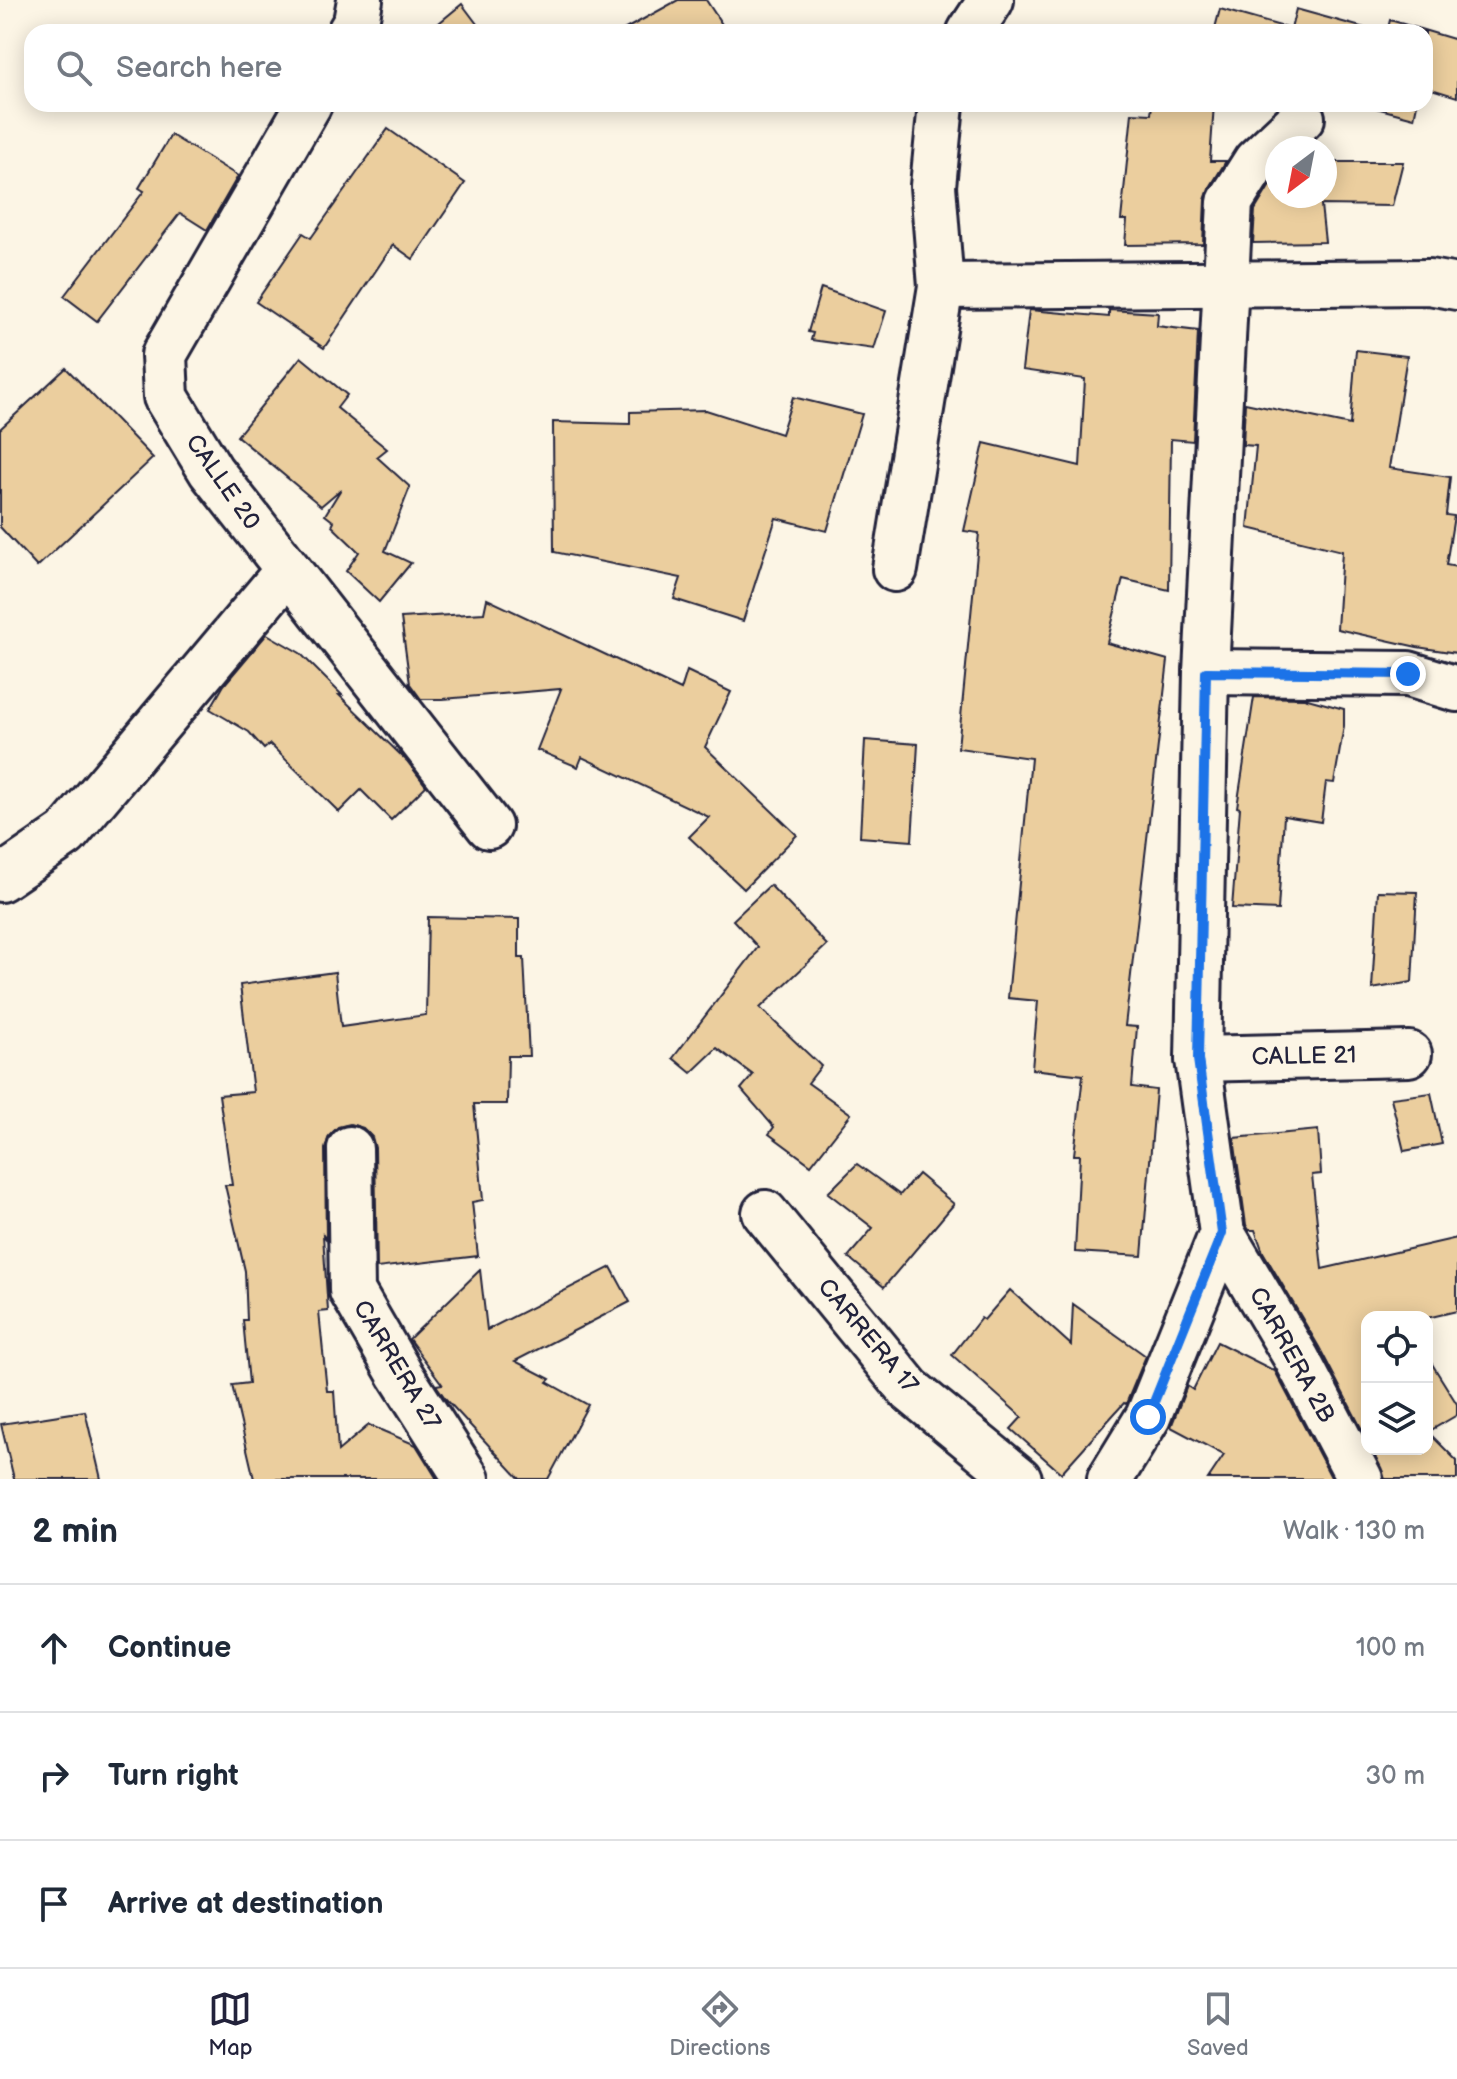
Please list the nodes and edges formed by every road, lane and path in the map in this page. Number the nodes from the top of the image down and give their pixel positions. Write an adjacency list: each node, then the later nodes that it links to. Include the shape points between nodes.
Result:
1 (360, 0): 3 (street)
2 (991, 0): 4 (street)
3 (355, 24)
4 (975, 24)
5 (304, 112): 12 (street, CALLE 20, via 164,355 166,397 211,471)
6 (940, 112): 9 (street, via 933,186)
7 (1302, 118): 8 (street, via 1256,161 1230,202)
8 (1226, 285): 9 (street); 10 (street, via 1429,282); 13 (street)
9 (941, 286): 11 (street)
10 (1457, 287)
11 (895, 569)
12 (288, 570): 15 (street, CALLE 20); 16 (street, via 66,834)
13 (1206, 672): 14 (street, via 1408,674); 18 (street)
14 (1457, 689)
15 (489, 826)
16 (0, 879)
17 (1409, 1054): 18 (street, CALLE 21)
18 (1198, 1059): 21 (street)
19 (350, 1149): 22 (street, CARRERA 27, via 352,1291)
20 (765, 1213): 23 (street, CARRERA 17, via 909,1389)
21 (1222, 1233): 24 (street, via 1148,1417); 25 (street, CARRERA 2B)
22 (467, 1479)
23 (1019, 1479)
24 (1110, 1479)
25 (1360, 1479)

